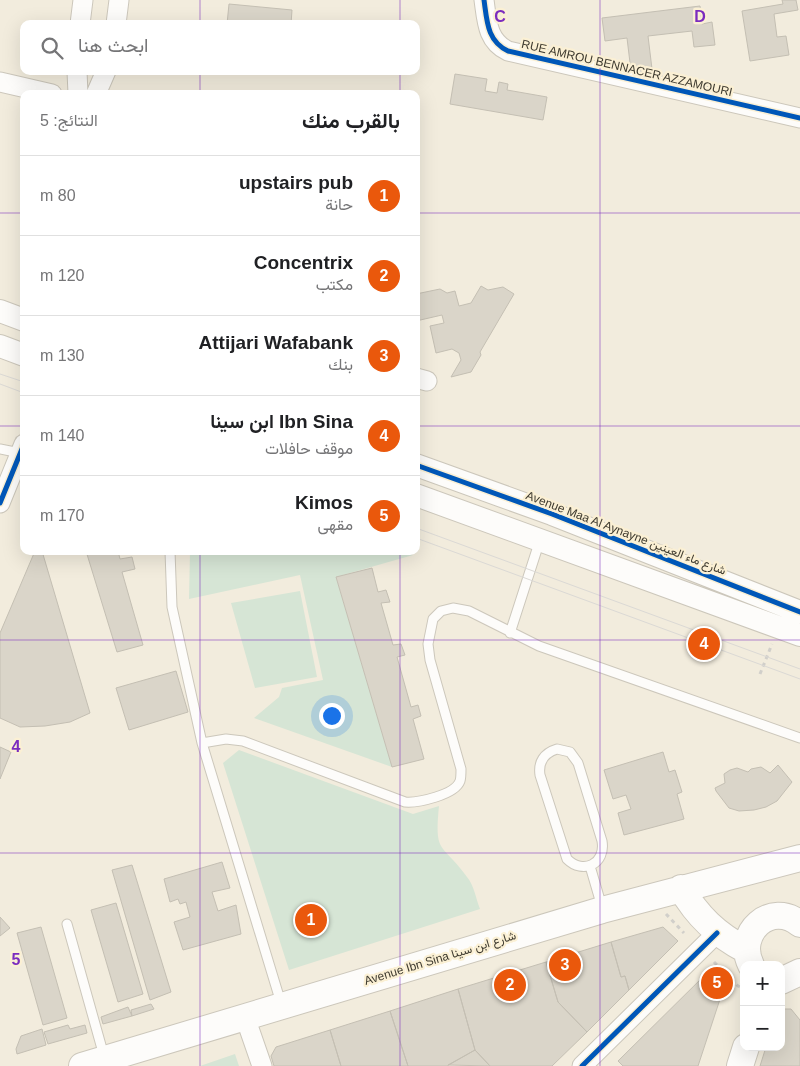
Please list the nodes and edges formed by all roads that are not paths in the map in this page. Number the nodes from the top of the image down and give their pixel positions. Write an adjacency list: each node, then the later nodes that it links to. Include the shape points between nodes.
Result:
1 (83, 0): 4 (street)
2 (119, 0): 5 (street)
3 (484, 0): 12 (street, RUE AMROU BENNACER AZZAMOURI, via 492,38 498,47 508,51)
4 (80, 20)
5 (116, 20)
6 (78, 75): 10 (street)
7 (104, 75): 11 (street)
8 (0, 82): 9 (street)
9 (35, 90)
10 (78, 90)
11 (98, 90)
12 (800, 118)
13 (0, 311): 14 (street)
14 (20, 318)
15 (0, 346): 16 (street)
16 (20, 354)
17 (20, 448): 18 (lane)
18 (0, 449)
19 (20, 453): 22 (street)
20 (420, 466): 25 (street, Avenue Maa Al Aynayne شارع ماء العينين, via 552,514)
21 (420, 497): 23 (street)
22 (0, 503)
23 (540, 539): 26 (lane); 27 (street)
24 (170, 555): 29 (lane, via 172,607)
25 (800, 612)
26 (510, 633): 28 (lane, via 538,646); 29 (lane, via 469,611 453,608 441,611 431,625 430,660 461,769 461,780 450,792 405,802 243,741 226,739)
27 (800, 635)
28 (800, 738)
29 (202, 743): 38 (lane)
30 (800, 858): 32 (main road, Avenue Ibn Sina شارع ابن سينا)
31 (590, 866): 31 (lane, via 600,859 603,848 578,763 570,752 550,751 539,768 564,853 572,864); 33 (lane)
32 (680, 888): 33 (main road, Avenue Ibn Sina شارع ابن سينا); 36 (main road, via 703,920)
33 (602, 910): 38 (main road, Avenue Ibn Sina شارع ابن سينا)
34 (799, 918): 37 (main road, via 763,919 750,932)
35 (67, 924): 41 (lane)
36 (717, 933): 37 (main road); 43 (street)
37 (748, 958)
38 (282, 1006): 39 (main road, Avenue Ibn Sina شارع ابن سينا)
39 (245, 1017): 41 (main road, Avenue Ibn Sina شارع ابن سينا); 42 (street)
40 (745, 1051): 44 (main road)
41 (93, 1063)
42 (262, 1066)
43 (582, 1066)
44 (740, 1066)

